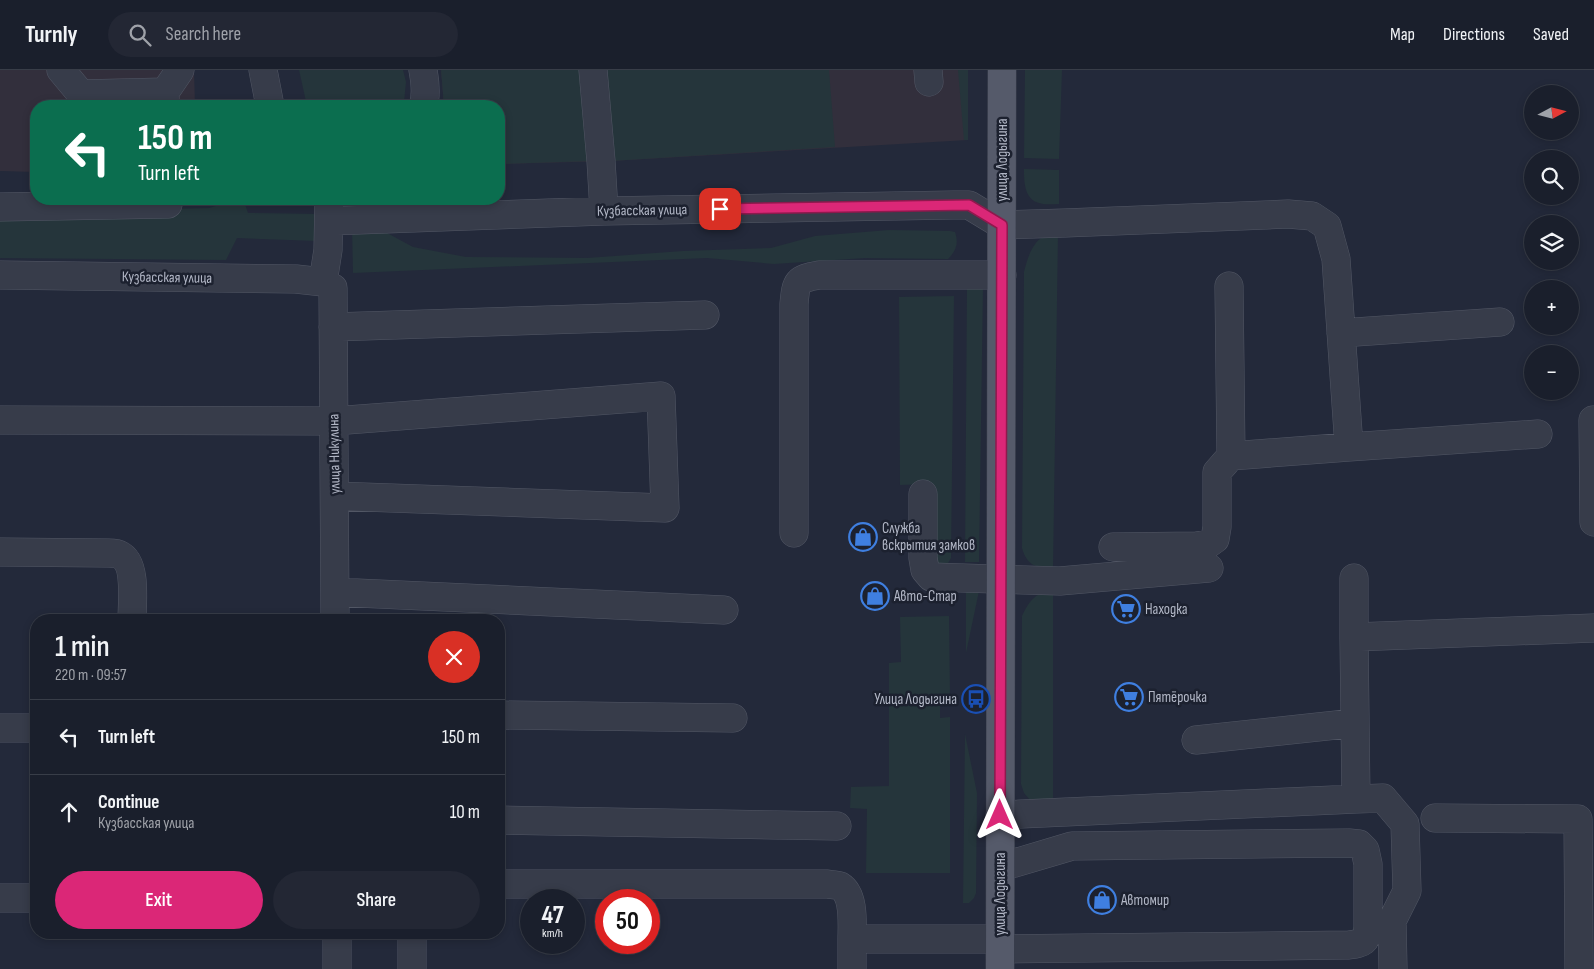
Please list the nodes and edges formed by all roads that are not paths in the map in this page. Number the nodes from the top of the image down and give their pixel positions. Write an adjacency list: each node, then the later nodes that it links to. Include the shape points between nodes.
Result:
1 (61, 70): 7 (street, via 81,94)
2 (180, 70): 7 (street)
3 (263, 70): 8 (street)
4 (424, 70): 9 (street)
5 (593, 70): 13 (street)
6 (1002, 70): 14 (main road, улица Лодыгина)
7 (165, 99)
8 (269, 100)
9 (425, 100)
10 (112, 205): 11 (street)
11 (0, 207)
12 (330, 210): 13 (street, Кузбасская улица); 17 (street, улица Никулина)
13 (604, 211): 14 (street, Кузбасская улица, via 969,205)
14 (1002, 225): 16 (main road, улица Лодыгина); 22 (street, via 1288,214 1312,216 1327,226 1336,259)
15 (0, 275): 17 (street, Кузбасская улица, via 286,279)
16 (1002, 275): 32 (street, via 820,274 804,278 795,287); 37 (main road, улица Лодыгина)
17 (328, 285): 21 (street, улица Никулина)
18 (1229, 286): 28 (street)
19 (705, 315): 21 (street)
20 (1500, 322): 22 (street)
21 (334, 327): 25 (street, улица Никулина)
22 (1341, 334): 27 (street)
23 (0, 420): 25 (street)
24 (1594, 420): 31 (street)
25 (334, 421): 30 (street, улица Никулина); 30 (street, via 661,396 665,508)
26 (1538, 434): 27 (street)
27 (1349, 447): 28 (street)
28 (1231, 456): 33 (street, via 1217,472 1215,539 1197,546)
29 (923, 494): 37 (street, via 923,558 930,577)
30 (335, 496): 38 (street, улица Никулина)
31 (1594, 522)
32 (794, 533)
33 (1113, 547)
34 (0, 552): 40 (street, via 108,552 120,555 129,562)
35 (1209, 568): 37 (street, via 1060,581)
36 (1354, 578): 43 (street)
37 (1001, 579): 51 (main road, улица Лодыгина)
38 (335, 592): 39 (street); 41 (street, улица Никулина)
39 (724, 610)
40 (132, 614)
41 (335, 614)
42 (1594, 628): 43 (street)
43 (1354, 637): 46 (street)
44 (505, 715): 45 (street)
45 (733, 718)
46 (1355, 723): 49 (street); 50 (street)
47 (0, 728): 48 (street)
48 (30, 728)
49 (1196, 740)
50 (1356, 799): 51 (street); 66 (street, via 1383,798 1405,824 1407,891 1392,920)
51 (1000, 815): 55 (main road, улица Лодыгина)
52 (1435, 818): 67 (street, via 1578,819)
53 (505, 820): 54 (street)
54 (837, 826)
55 (1001, 867): 62 (main road, улица Лодыгина); 62 (street, via 1072,846 1358,844 1365,850 1368,864 1368,936 1365,941 1349,945)
56 (505, 884): 61 (street, via 828,884 840,886 847,895 852,911)
57 (0, 898): 58 (street)
58 (30, 898)
59 (337, 939): 63 (street)
60 (412, 939): 64 (street)
61 (852, 939): 62 (street); 65 (street)
62 (1000, 952)
63 (337, 969)
64 (412, 969)
65 (852, 969)
66 (1393, 969)
67 (1579, 969)

